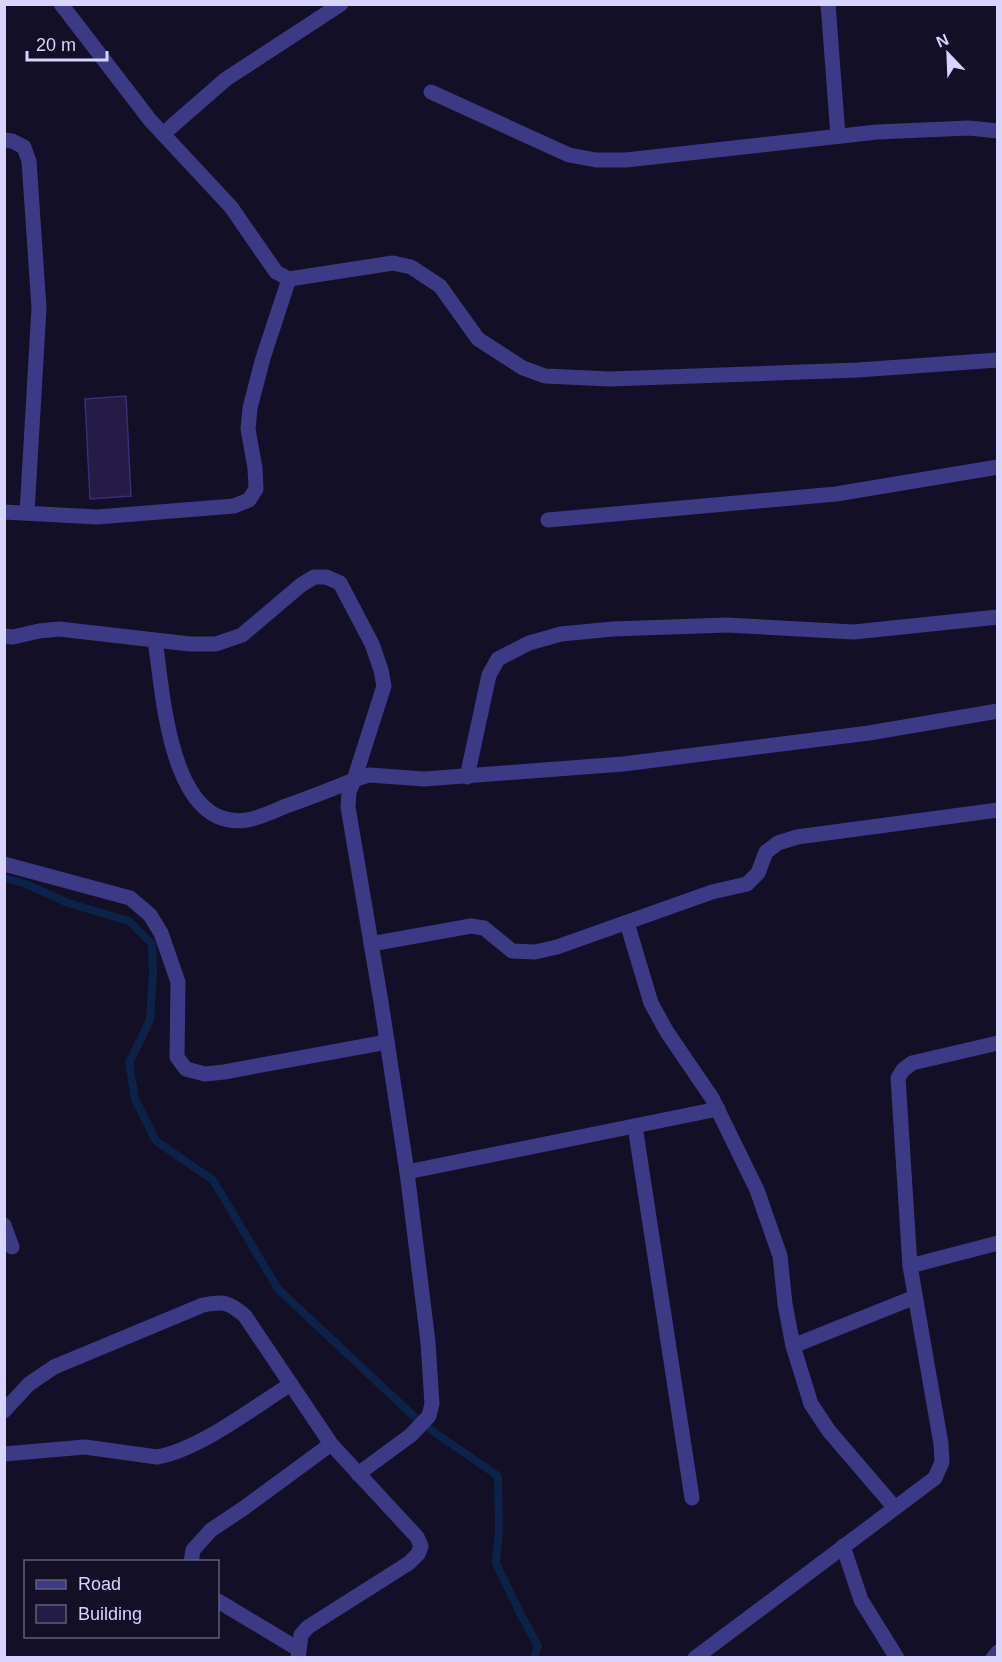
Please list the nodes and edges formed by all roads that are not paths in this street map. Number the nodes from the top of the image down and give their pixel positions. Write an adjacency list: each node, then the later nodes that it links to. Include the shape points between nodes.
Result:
1 (61, 4): 6 (street)
2 (341, 4): 6 (street, via 226,79)
3 (828, 4): 7 (street)
4 (431, 92): 7 (street, via 569,156 596,160)
5 (998, 131): 7 (street, via 930,129)
6 (163, 134): 9 (street, via 231,207 276,272)
7 (838, 136)
8 (4, 140): 13 (street, via 24,147 29,161 39,308)
9 (289, 279): 10 (street, via 393,263 411,267 440,286 478,339 523,368 545,376 610,379 858,370); 13 (street, via 250,408 248,429 256,489 249,500 234,506 97,517)
10 (998, 360)
11 (998, 467): 14 (street, via 836,494)
12 (4, 512): 13 (street)
13 (27, 513)
14 (548, 520)
15 (998, 617): 19 (street, via 854,632 710,625 613,629 561,634 528,643 498,659 489,675)
16 (4, 636): 17 (street, via 59,628)
17 (155, 640): 20 (street, via 168,728 189,790 205,809 225,819 247,820); 20 (street, via 216,644 242,635 314,577 326,577 340,584 372,644 384,686)
18 (998, 711): 19 (street, via 868,733 623,764)
19 (467, 777): 20 (street, via 369,775)
20 (354, 780): 24 (street, via 348,807)
21 (998, 810): 23 (street, via 797,837 766,852 758,873 747,884 712,892)
22 (4, 864): 25 (street, via 130,898 150,915 161,933 178,982 177,1057 186,1069 205,1074 224,1072)
23 (627, 923): 24 (street, via 535,952 512,951 484,928 471,926); 27 (street, via 651,1003)
24 (371, 944): 25 (street)
25 (387, 1042): 29 (street)
26 (998, 1043): 33 (street, via 912,1063 898,1078)
27 (718, 1109): 28 (street); 35 (street, via 757,1190 780,1256)
28 (635, 1126): 29 (street); 41 (street)
29 (406, 1172): 40 (street, via 429,1342 432,1404 429,1416 411,1435)
30 (4, 1225): 32 (street)
31 (998, 1244): 33 (street)
32 (12, 1247)
33 (910, 1266): 34 (street)
34 (915, 1297): 35 (street); 42 (street, via 942,1462 935,1478)
35 (793, 1346): 42 (street, via 811,1404)
36 (291, 1384): 37 (street, via 245,1316 232,1305 220,1302 203,1305 54,1366 29,1384); 38 (street); 39 (street, via 209,1435 168,1455 85,1447)
37 (4, 1411)
38 (331, 1444): 40 (street); 44 (street, via 211,1530 193,1550)
39 (4, 1454)
40 (358, 1474): 47 (street, via 421,1546 409,1563 308,1627 301,1635)
41 (692, 1498)
42 (895, 1508): 43 (street)
43 (843, 1546): 48 (street); 49 (street, via 861,1599)
44 (191, 1560)
45 (219, 1602): 47 (street)
46 (998, 1652): 50 (street)
47 (298, 1653)
48 (695, 1658)
49 (897, 1658)
50 (993, 1658)

